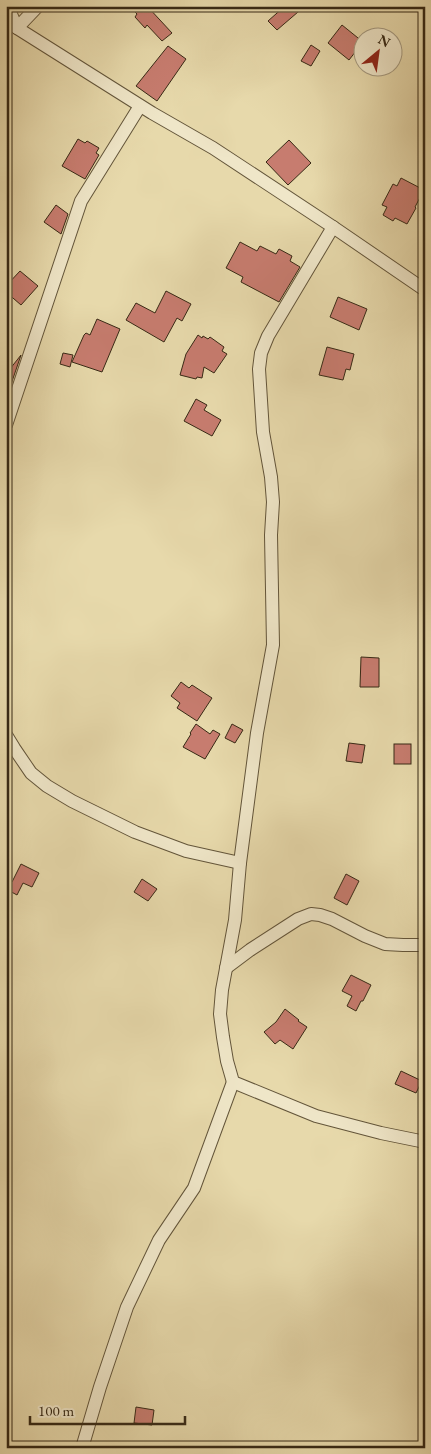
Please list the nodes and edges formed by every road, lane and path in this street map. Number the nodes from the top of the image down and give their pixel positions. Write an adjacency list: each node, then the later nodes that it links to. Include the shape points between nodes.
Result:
1 (38, 6): 2 (street)
2 (10, 18): 3 (street)
3 (140, 106): 4 (street, via 213,148); 6 (street, via 81,201)
4 (333, 227): 5 (street); 8 (street, via 283,309 261,353 262,432 272,477 273,645 257,733)
5 (425, 290)
6 (6, 425)
7 (6, 735): 8 (street, via 31,772 72,801 135,832 186,851)
8 (240, 863): 10 (street, via 235,920)
9 (425, 945): 10 (street, via 385,944 332,919 310,914)
10 (226, 968): 11 (street, via 220,1014 226,1061)
11 (233, 1082): 12 (street, via 316,1116); 13 (street, via 194,1188 159,1240 127,1307)
12 (425, 1142)
13 (82, 1448)

